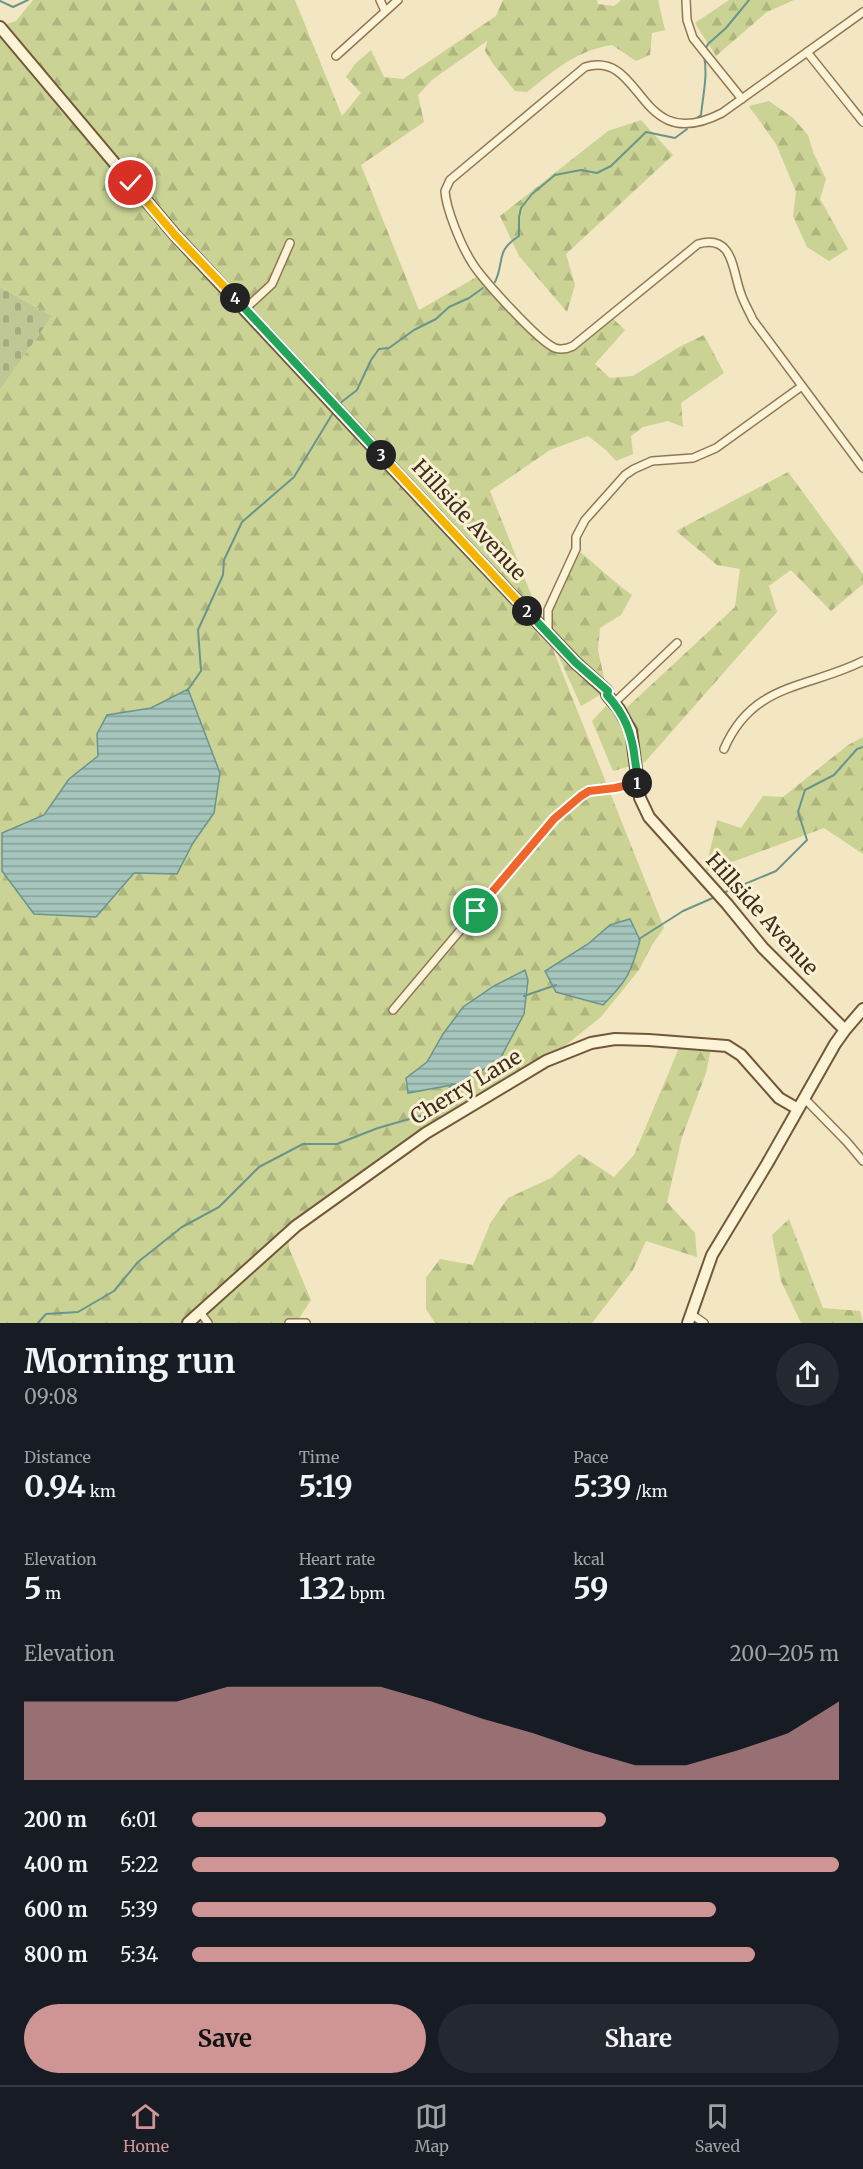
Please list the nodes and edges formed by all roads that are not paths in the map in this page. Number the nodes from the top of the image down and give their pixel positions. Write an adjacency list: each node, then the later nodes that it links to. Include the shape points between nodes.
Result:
1 (380, 0): 4 (street)
2 (398, 0): 4 (street)
3 (686, 0): 9 (street, via 693,38)
4 (385, 11): 8 (street)
5 (863, 12): 7 (street)
6 (0, 27): 12 (street, Hillside Avenue, via 175,235)
7 (807, 52): 9 (street); 10 (street)
8 (336, 56)
9 (742, 99): 13 (street, via 712,119 681,124 665,120 647,105 620,71 607,65 585,67 450,180 446,196 460,240 480,275 549,345 561,349 573,346 692,248 704,242 723,247 732,258 741,294 753,320)
10 (863, 122)
11 (290, 243): 12 (street, via 272,284)
12 (246, 309): 15 (street, Hillside Avenue)
13 (802, 386): 14 (street); 15 (street, via 716,448 693,458 652,461 625,476 585,520 576,537 576,549 548,610)
14 (863, 468)
15 (548, 633): 18 (street, Hillside Avenue, via 608,691)
16 (677, 643): 18 (street)
17 (863, 661): 19 (street, via 762,700 742,718)
18 (614, 703): 20 (street, Hillside Avenue, via 630,731)
19 (724, 749)
20 (638, 783): 22 (street, via 589,791 554,819); 23 (street, Hillside Avenue, via 649,817 763,948)
21 (863, 1009): 23 (street)
22 (393, 1010)
23 (845, 1030): 24 (street)
24 (804, 1098): 25 (street); 26 (street)
25 (798, 1109): 27 (street, Cherry Lane, via 779,1098 727,1046 615,1039 591,1043 546,1061 426,1133 296,1226); 28 (street, via 712,1255)
26 (863, 1161)
27 (200, 1312): 29 (street, Cherry Lane); 30 (street)
28 (689, 1319): 33 (street)
29 (188, 1323)
30 (208, 1323)
31 (289, 1323): 32 (street)
32 (306, 1323)
33 (704, 1323)

